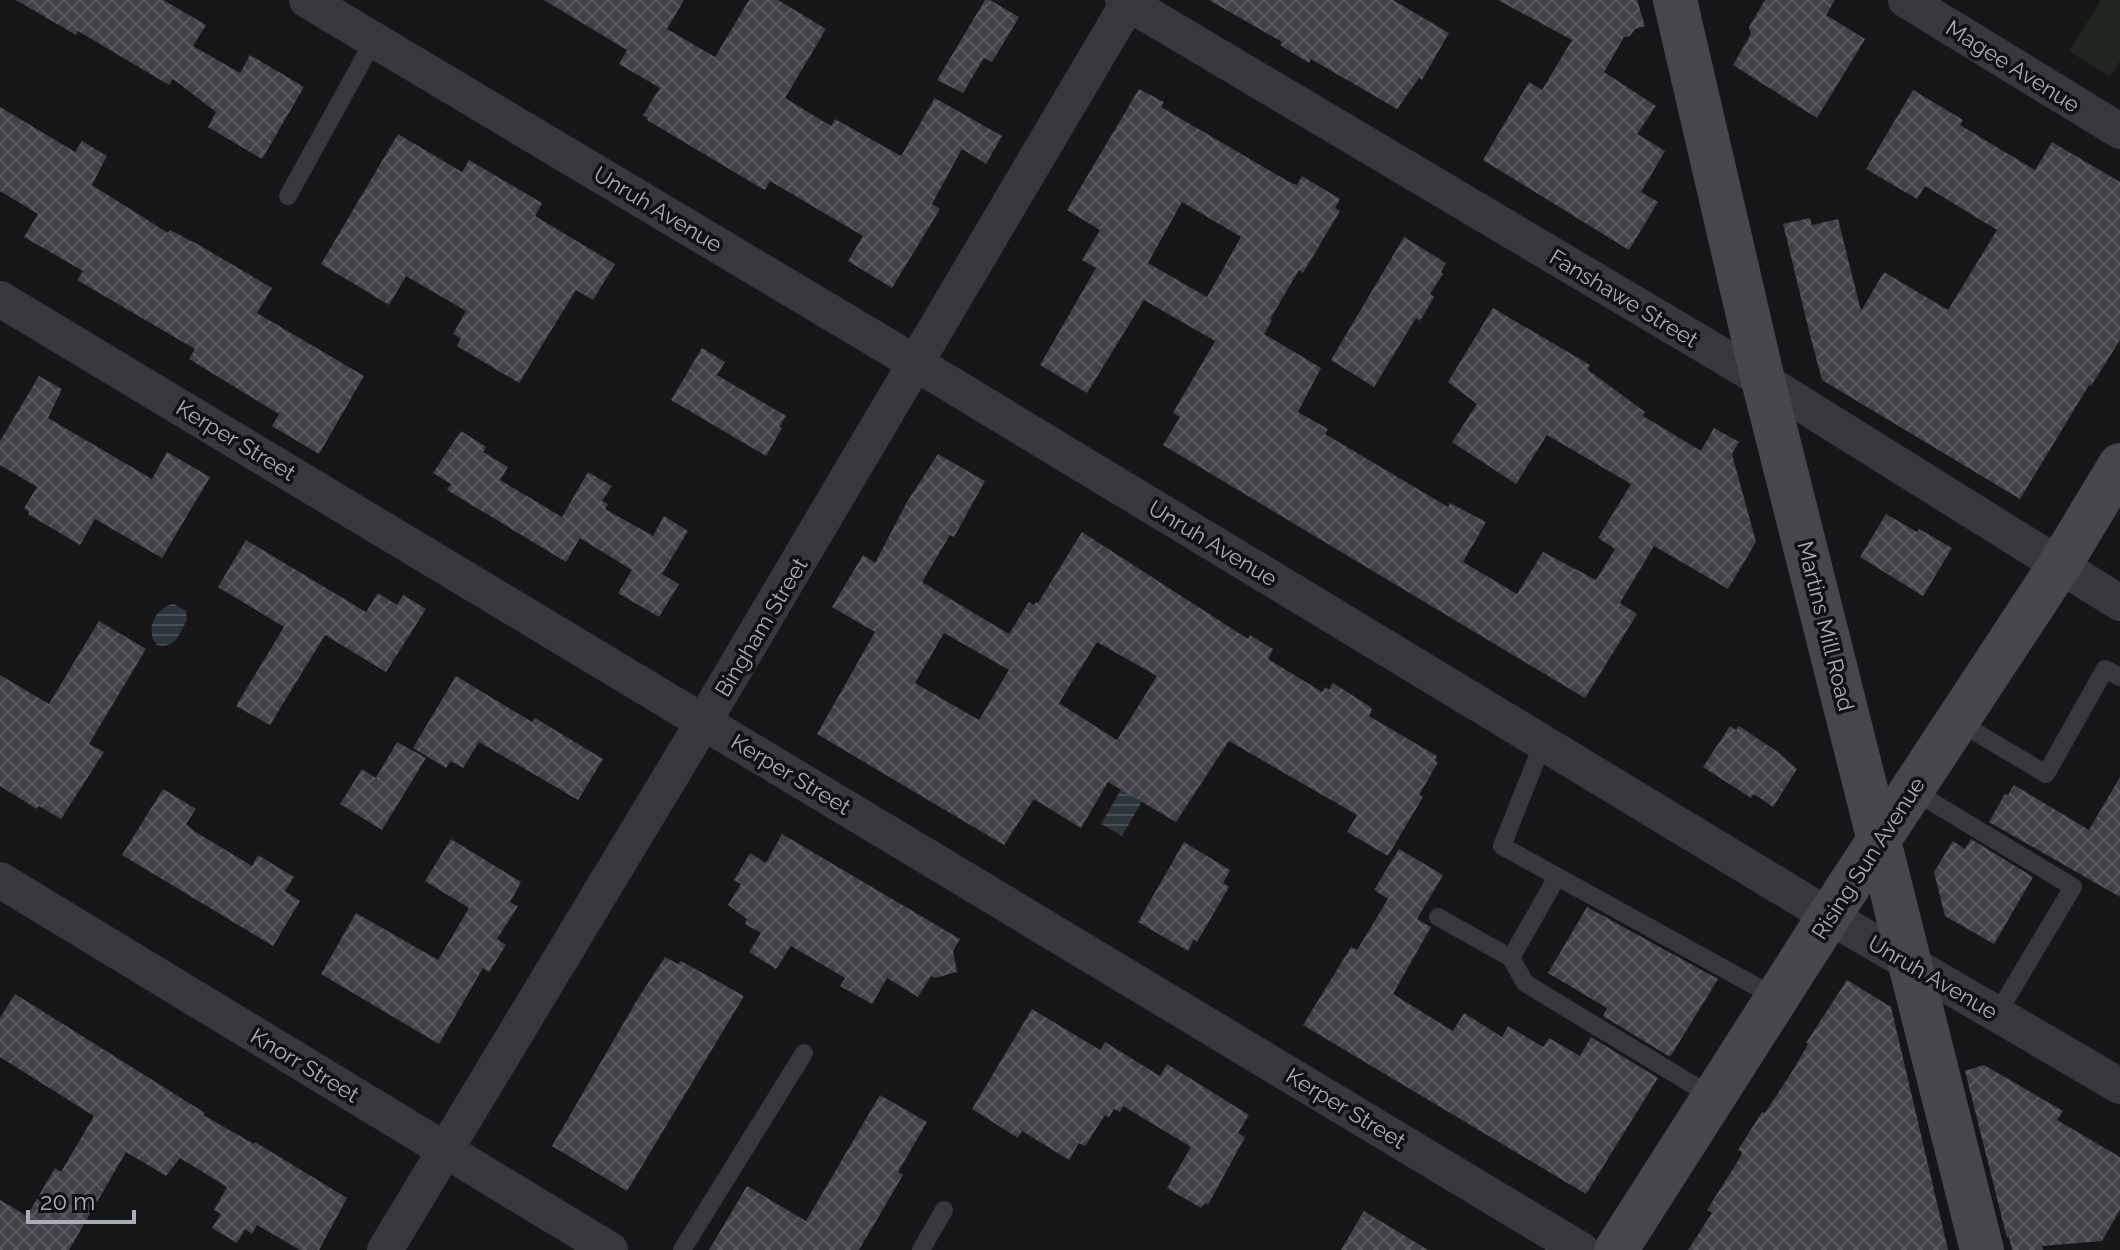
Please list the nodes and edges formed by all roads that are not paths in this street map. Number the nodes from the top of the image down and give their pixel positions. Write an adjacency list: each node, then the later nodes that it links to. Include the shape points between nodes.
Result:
1 (307, 0): 5 (street, Unruh Avenue)
2 (1675, 0): 10 (street, Martins Mill Road)
3 (1906, 0): 6 (street, Magee Avenue)
4 (1127, 1): 9 (street, Bingham Street); 10 (street, Fanshawe Street)
5 (374, 40): 7 (lane); 9 (street, Unruh Avenue)
6 (2120, 131)
7 (288, 196)
8 (0, 299): 15 (street, Kerper Street)
9 (917, 364): 15 (street, Bingham Street); 17 (street, Unruh Avenue)
10 (1763, 380): 12 (street, Fanshawe Street); 19 (street, Martins Mill Road)
11 (2120, 465): 12 (street, Rising Sun Avenue)
12 (2059, 566): 13 (street, Fanshawe Street); 16 (street, Rising Sun Avenue)
13 (2120, 603)
14 (2120, 677): 16 (lane, via 2105,669 2046,774)
15 (704, 721): 31 (street, Bingham Street); 37 (street, Kerper Street)
16 (1957, 721): 18 (street, Rising Sun Avenue)
17 (1543, 743): 20 (lane, via 1502,846); 22 (street, Unruh Avenue)
18 (1912, 790): 19 (street, Rising Sun Avenue); 27 (lane, via 2073,887)
19 (1880, 838): 22 (street, Rising Sun Avenue); 25 (street, Martins Mill Road)
20 (1557, 877): 24 (lane); 26 (lane)
21 (0, 880): 31 (street, Knorr Street)
22 (1829, 916): 25 (street, Unruh Avenue); 26 (street, Rising Sun Avenue)
23 (1438, 917): 24 (lane)
24 (1511, 958): 30 (lane, via 1525,983)
25 (1912, 965): 27 (street, Unruh Avenue); 39 (street, Martins Mill Road)
26 (1777, 998): 30 (street, Rising Sun Avenue)
27 (1997, 1014): 29 (street, Unruh Avenue)
28 (804, 1053): 35 (lane)
29 (2120, 1086)
30 (1713, 1097): 38 (street, Rising Sun Avenue)
31 (445, 1151): 33 (street, Knorr Street); 34 (street, Bingham Street)
32 (944, 1210): 36 (lane)
33 (600, 1247)
34 (385, 1250)
35 (682, 1250)
36 (921, 1250)
37 (1581, 1250)
38 (1616, 1250)
39 (1982, 1250)

